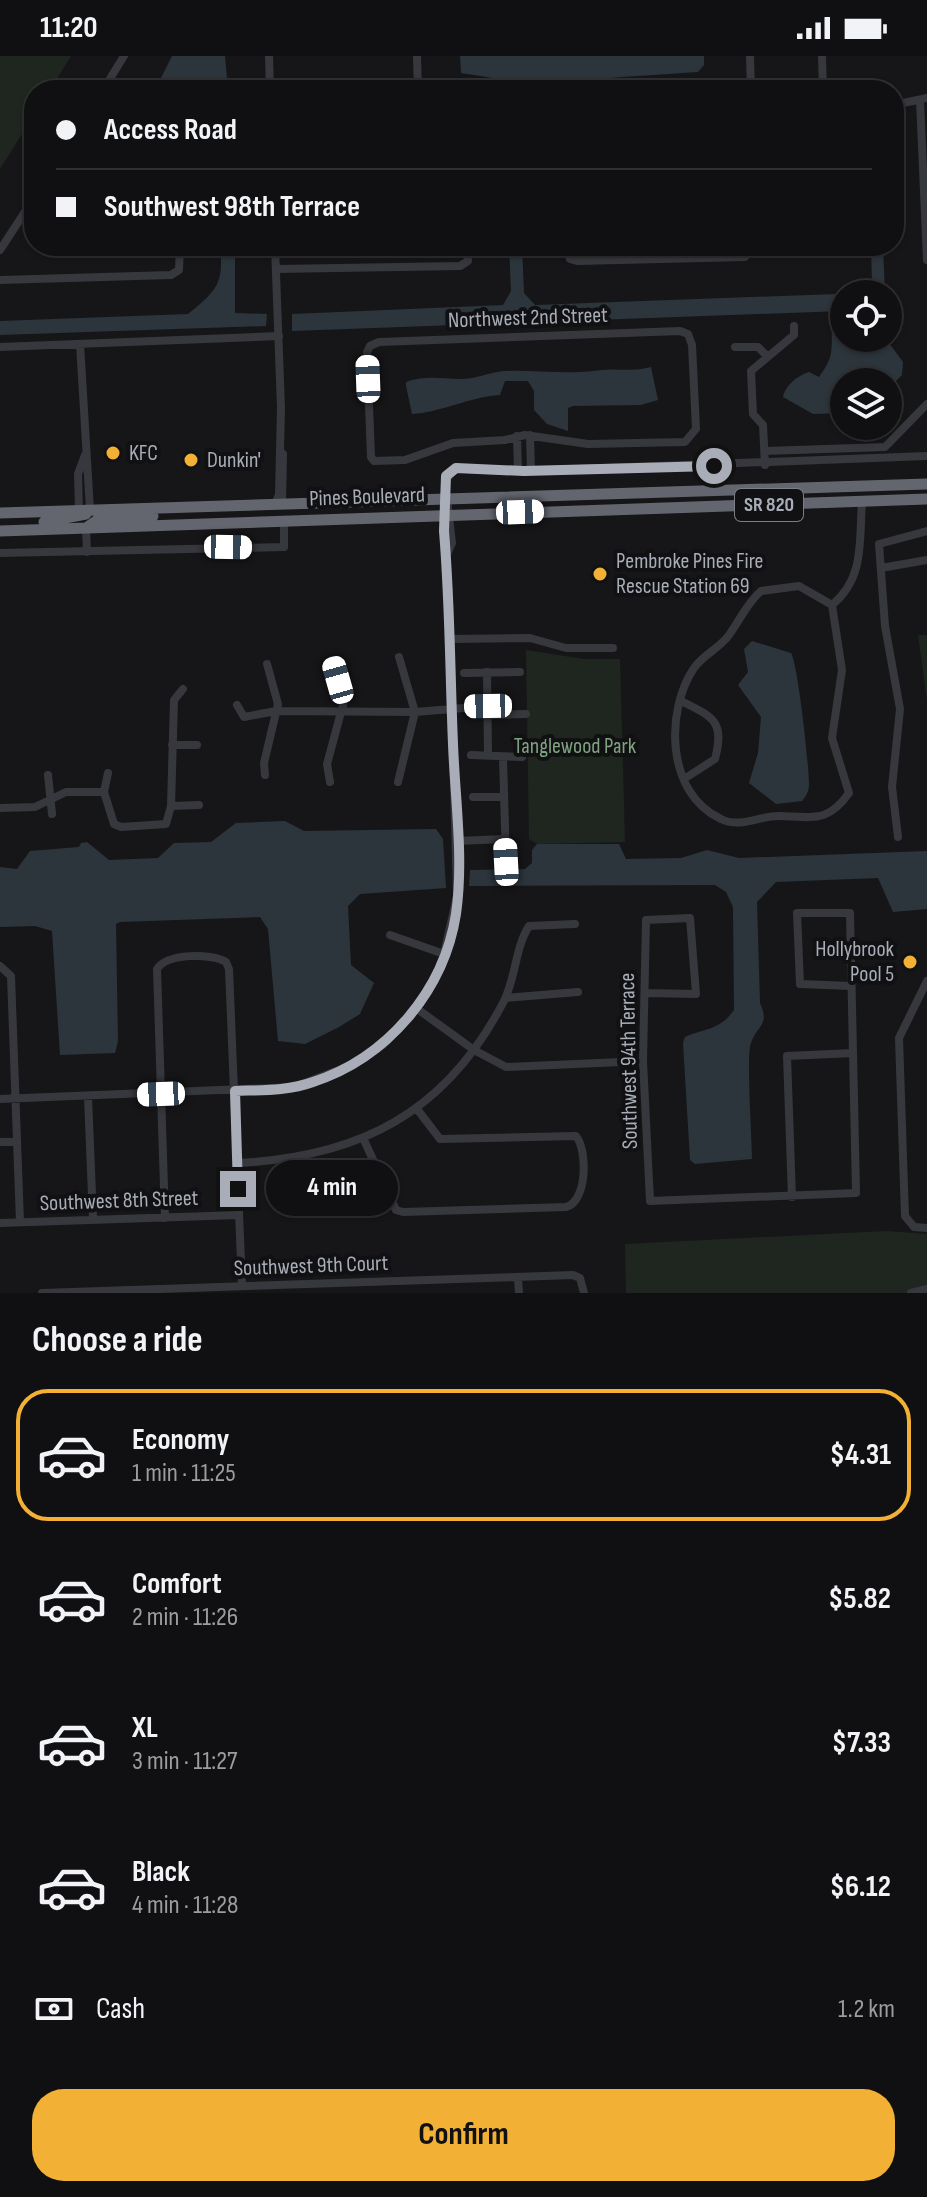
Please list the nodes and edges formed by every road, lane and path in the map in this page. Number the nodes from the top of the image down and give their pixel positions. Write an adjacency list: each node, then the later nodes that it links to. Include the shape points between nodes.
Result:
1 (124, 56): 6 (street)
2 (269, 56): 7 (street)
3 (417, 56): 8 (street)
4 (750, 56): 9 (street)
5 (822, 56): 10 (street)
6 (109, 80)
7 (270, 80)
8 (418, 80)
9 (751, 80)
10 (823, 80)
11 (923, 99): 19 (street)
12 (24, 213): 13 (street)
13 (0, 250)
14 (180, 256): 21 (street, via 179,270 171,275)
15 (275, 256): 20 (street)
16 (468, 256): 20 (street, via 460,266)
17 (569, 256): 18 (street)
18 (746, 256)
19 (927, 260)
20 (276, 269): 23 (street)
21 (0, 280)
22 (794, 326): 27 (street, via 794,335)
23 (279, 336): 24 (street); 43 (street, via 285,490)
24 (80, 344): 25 (street); 46 (street)
25 (0, 347)
26 (735, 347): 27 (street, via 758,347)
27 (767, 356): 31 (street, via 751,371 753,414 763,425)
28 (927, 404): 31 (street, via 885,447)
29 (530, 435): 30 (street); 30 (street, Northwest 2nd Street, via 588,444 689,440 696,429 688,334 443,339 370,346 374,461 405,460 453,443); 35 (street)
30 (517, 436): 34 (street)
31 (765, 451): 33 (street)
32 (927, 456): 33 (street)
33 (765, 465): 35 (street)
34 (518, 471): 35 (street); 39 (street, via 456,468 445,481)
35 (531, 471)
36 (927, 484): 37 (highway, Pines Boulevard / SR 820)
37 (898, 485): 38 (highway, Pines Boulevard / SR 820); 42 (highway, via 866,493)
38 (610, 494): 39 (highway, Pines Boulevard / SR 820); 45 (street)
39 (446, 498): 41 (highway, Pines Boulevard / SR 820); 48 (street)
40 (927, 499): 42 (highway, Pines Boulevard / SR 820)
41 (362, 501): 43 (highway, Pines Boulevard / SR 820); 49 (highway, via 293,511)
42 (862, 502): 45 (highway, Pines Boulevard / SR 820); 58 (street, via 860,558 847,593)
43 (278, 504): 44 (highway, Pines Boulevard / SR 820); 50 (highway, via 276,512 266,514 205,516)
44 (188, 507): 46 (highway, Pines Boulevard / SR 820); 51 (highway, via 165,515 99,519)
45 (611, 509): 48 (highway, Pines Boulevard / SR 820)
46 (84, 511): 47 (highway, Pines Boulevard / SR 820); 52 (highway, via 75,519)
47 (0, 513)
48 (447, 514): 49 (highway, Pines Boulevard / SR 820); 59 (street, via 452,543 446,557)
49 (284, 520): 50 (highway, Pines Boulevard / SR 820); 54 (street, via 284,547)
50 (161, 525): 51 (highway, Pines Boulevard / SR 820)
51 (86, 528): 52 (highway, Pines Boulevard / SR 820); 54 (street)
52 (0, 530)
53 (927, 531): 57 (street, via 879,544)
54 (87, 552): 55 (street)
55 (0, 553)
56 (927, 560): 57 (street)
57 (881, 568): 96 (street, via 900,709 892,787)
58 (832, 605): 68 (street, via 799,586 761,591 727,639 697,664); 85 (street, via 842,670 832,738 849,793 836,811 746,823 721,820 702,805)
59 (450, 639): 60 (street, via 530,638 566,648); 70 (street)
60 (613, 648)
61 (399, 657): 74 (street)
62 (332, 660): 72 (street)
63 (267, 664): 71 (street)
64 (487, 672): 65 (street); 66 (street); 73 (street)
65 (520, 672)
66 (464, 673)
67 (183, 689): 76 (street, via 174,700)
68 (681, 701): 85 (street, via 675,724); 85 (street, via 708,714 720,738 715,759)
69 (237, 705): 71 (street, via 244,717)
70 (451, 708): 73 (street); 74 (street); 98 (street)
71 (276, 711): 72 (street); 84 (street)
72 (343, 711): 74 (street); 86 (street, via 327,764)
73 (488, 711): 75 (street); 79 (street)
74 (415, 712): 87 (street)
75 (526, 714)
76 (172, 745): 77 (street); 93 (street)
77 (197, 745)
78 (471, 755): 79 (street)
79 (488, 755): 81 (street)
80 (522, 757): 81 (street)
81 (503, 758): 90 (street)
82 (108, 773): 88 (street)
83 (48, 775): 91 (street)
84 (265, 775)
85 (684, 779)
86 (330, 782)
87 (398, 782)
88 (104, 792): 91 (street, via 66,792); 93 (street, via 114,824 164,826)
89 (473, 797): 90 (street)
90 (504, 797): 97 (street)
91 (50, 801): 94 (street); 95 (street)
92 (199, 805): 93 (street)
93 (171, 806)
94 (0, 808)
95 (52, 814)
96 (898, 837)
97 (505, 839): 98 (street); 99 (street)
98 (457, 841): 102 (street, via 456,913)
99 (506, 862)
100 (575, 924): 108 (street, via 529,926)
101 (390, 935): 102 (street)
102 (444, 954): 109 (street)
103 (4, 968): 112 (street)
104 (927, 981): 133 (street, via 899,1038 905,1216 909,1225)
105 (851, 986): 105 (street, via 850,913 797,915 800,984); 113 (street)
106 (578, 992): 108 (street)
107 (646, 993): 107 (street, Southwest 94th Terrace, via 646,920 690,918 696,994); 114 (street, Southwest 94th Terrace)
108 (506, 998): 110 (street)
109 (416, 1008): 110 (street); 115 (street, via 383,1045 327,1076 294,1087)
110 (474, 1050): 114 (street, via 506,1067); 120 (street)
111 (0, 1052): 112 (street)
112 (13, 1052): 119 (street)
113 (853, 1053): 126 (street, via 856,1193); 126 (street, via 787,1056)
114 (643, 1061): 126 (street, Southwest 94th Terrace, via 650,1201)
115 (235, 1091): 116 (street); 116 (street, via 226,962 171,959 157,969); 125 (street)
116 (161, 1094): 117 (street); 129 (street)
117 (88, 1097): 119 (street); 130 (street)
118 (0, 1099): 119 (street)
119 (16, 1099): 123 (street)
120 (417, 1109): 121 (street); 121 (street, via 440,1139 576,1136 581,1143 581,1195 566,1207 396,1210)
121 (364, 1140): 124 (street)
122 (0, 1142): 123 (street)
123 (17, 1142): 131 (street)
124 (305, 1158): 125 (street); 127 (street)
125 (237, 1163): 128 (street)
126 (792, 1197)
127 (316, 1210)
128 (239, 1215): 129 (street, Southwest 8th Street); 135 (street)
129 (165, 1218): 130 (street, Southwest 8th Street)
130 (93, 1219): 131 (street, Southwest 8th Street)
131 (20, 1222): 132 (street, Southwest 8th Street)
132 (0, 1223)
133 (927, 1228)
134 (518, 1278): 136 (street, Southwest 9th Court); 141 (street); 142 (street, Southwest 9th Court, via 573,1275 580,1278)
135 (242, 1286): 136 (street, Southwest 9th Court); 138 (street, Southwest 9th Court)
136 (284, 1289)
137 (927, 1289): 143 (street)
138 (215, 1290): 139 (street, Southwest 9th Court)
139 (153, 1291): 140 (street, Southwest 9th Court)
140 (42, 1293)
141 (519, 1293)
142 (584, 1293)
143 (911, 1293)

